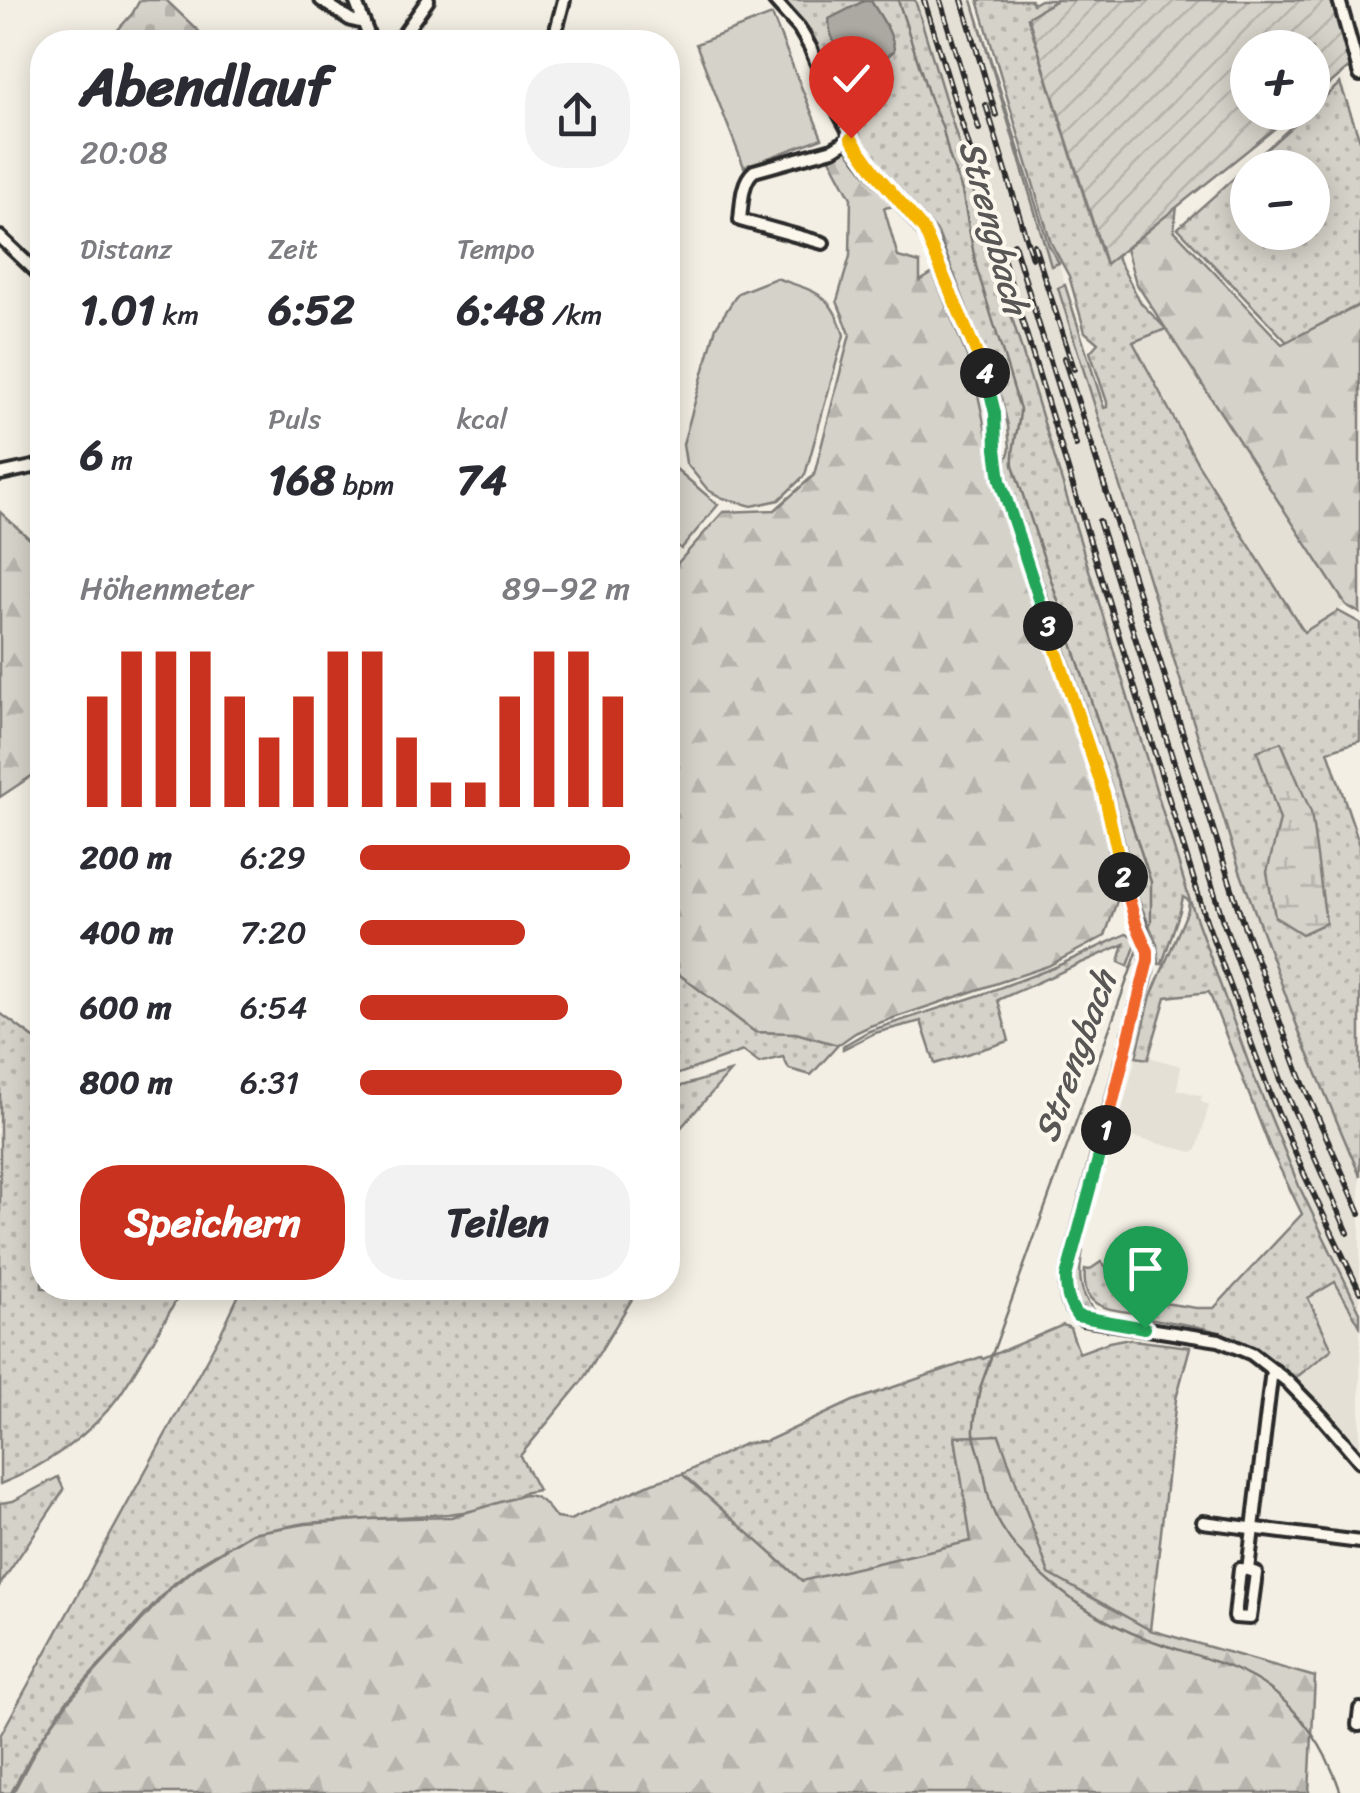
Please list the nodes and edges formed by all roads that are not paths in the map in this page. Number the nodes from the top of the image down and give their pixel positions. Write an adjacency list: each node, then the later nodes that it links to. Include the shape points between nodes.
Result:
1 (321, 0): 7 (street)
2 (428, 0): 11 (street)
3 (564, 0): 9 (street)
4 (774, 0): 13 (street, via 810,47)
5 (1338, 0): 12 (street)
6 (356, 3): 7 (street); 8 (street)
7 (344, 15): 8 (street)
8 (364, 23): 10 (street)
9 (558, 28)
10 (367, 30)
11 (407, 30)
12 (1360, 75)
13 (851, 138): 15 (street, via 754,172 746,183 740,220); 19 (street, via 924,230 984,371 1004,492 1104,793 1126,892 1148,951 1066,1277 1069,1301 1077,1316 1219,1340)
14 (0, 237): 16 (street)
15 (823, 243)
16 (30, 266)
17 (30, 468): 18 (street)
18 (0, 474)
19 (1275, 1371): 20 (street); 22 (street)
20 (1360, 1461)
21 (1203, 1522): 22 (street)
22 (1254, 1528): 23 (street); 24 (street)
23 (1360, 1542)
24 (1248, 1570): 24 (street, via 1240,1569 1235,1617 1250,1618 1256,1573)
25 (1360, 1709): 26 (street)
26 (1360, 1725)

